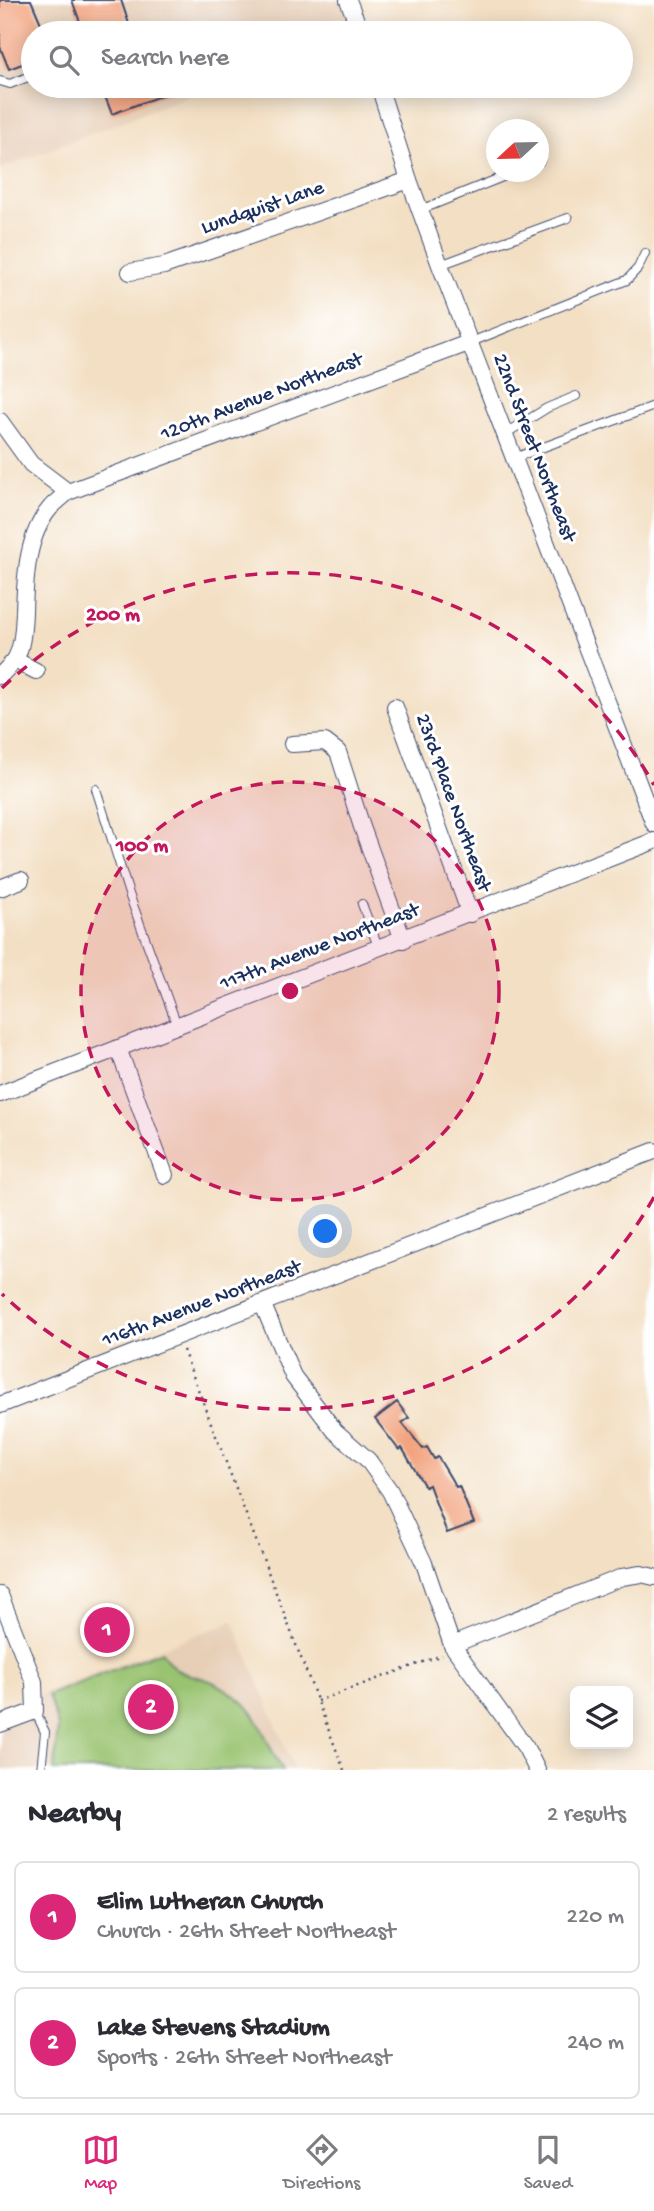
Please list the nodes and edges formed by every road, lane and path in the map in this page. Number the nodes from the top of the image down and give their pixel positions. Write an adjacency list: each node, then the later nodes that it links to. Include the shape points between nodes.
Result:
1 (348, 0): 2 (street)
2 (356, 21)
3 (21, 79): 4 (lane)
4 (0, 82)
5 (383, 98): 6 (street, 22nd Street Northeast)
6 (409, 180): 8 (street, 22nd Street Northeast); 12 (street, Lundquist Lane, via 164,267)
7 (490, 182): 8 (lane)
8 (420, 210): 11 (street, 22nd Street Northeast)
9 (568, 218): 11 (lane)
10 (645, 253): 13 (lane, via 628,280)
11 (440, 265): 13 (street, 22nd Street Northeast)
12 (130, 272)
13 (471, 342): 17 (street, 22nd Street Northeast); 19 (street, 120th Avenue Northeast)
14 (576, 396): 17 (lane)
15 (654, 406): 18 (lane)
16 (0, 421): 19 (street, via 31,464)
17 (505, 435): 18 (street, 22nd Street Northeast)
18 (514, 458): 26 (street, 22nd Street Northeast, via 613,706)
19 (68, 492): 20 (street, via 50,508 36,534)
20 (15, 660): 21 (street); 22 (street)
21 (36, 671)
22 (0, 676)
23 (396, 707): 31 (street, 23rd Place Northeast)
24 (292, 744): 32 (street, via 325,742 338,752)
25 (96, 789): 34 (lane)
26 (654, 824)
27 (654, 841): 31 (street, 117th Avenue Northeast)
28 (21, 880): 29 (street)
29 (0, 888)
30 (362, 904): 33 (lane)
31 (470, 914): 32 (street, 117th Avenue Northeast)
32 (403, 940): 33 (street, 117th Avenue Northeast)
33 (379, 949): 34 (street, 117th Avenue Northeast)
34 (177, 1025): 35 (street, 117th Avenue Northeast)
35 (118, 1048): 36 (street, 117th Avenue Northeast); 38 (street)
36 (0, 1094)
37 (654, 1151): 39 (street, 116th Avenue Northeast)
38 (165, 1175)
39 (263, 1305): 40 (street, 116th Avenue Northeast); 44 (street, via 293,1376 390,1491 424,1563)
40 (178, 1337): 41 (street, 116th Avenue Northeast); 45 (path)
41 (0, 1405)
42 (654, 1577): 44 (street, via 622,1577)
43 (0, 1595): 46 (street, via 34,1682)
44 (452, 1645): 45 (path, via 439,1657); 50 (street)
45 (317, 1701): 49 (path)
46 (35, 1711): 47 (street); 48 (lane, via 45,1732)
47 (0, 1724)
48 (40, 1770)
49 (344, 1770)
50 (537, 1770)

